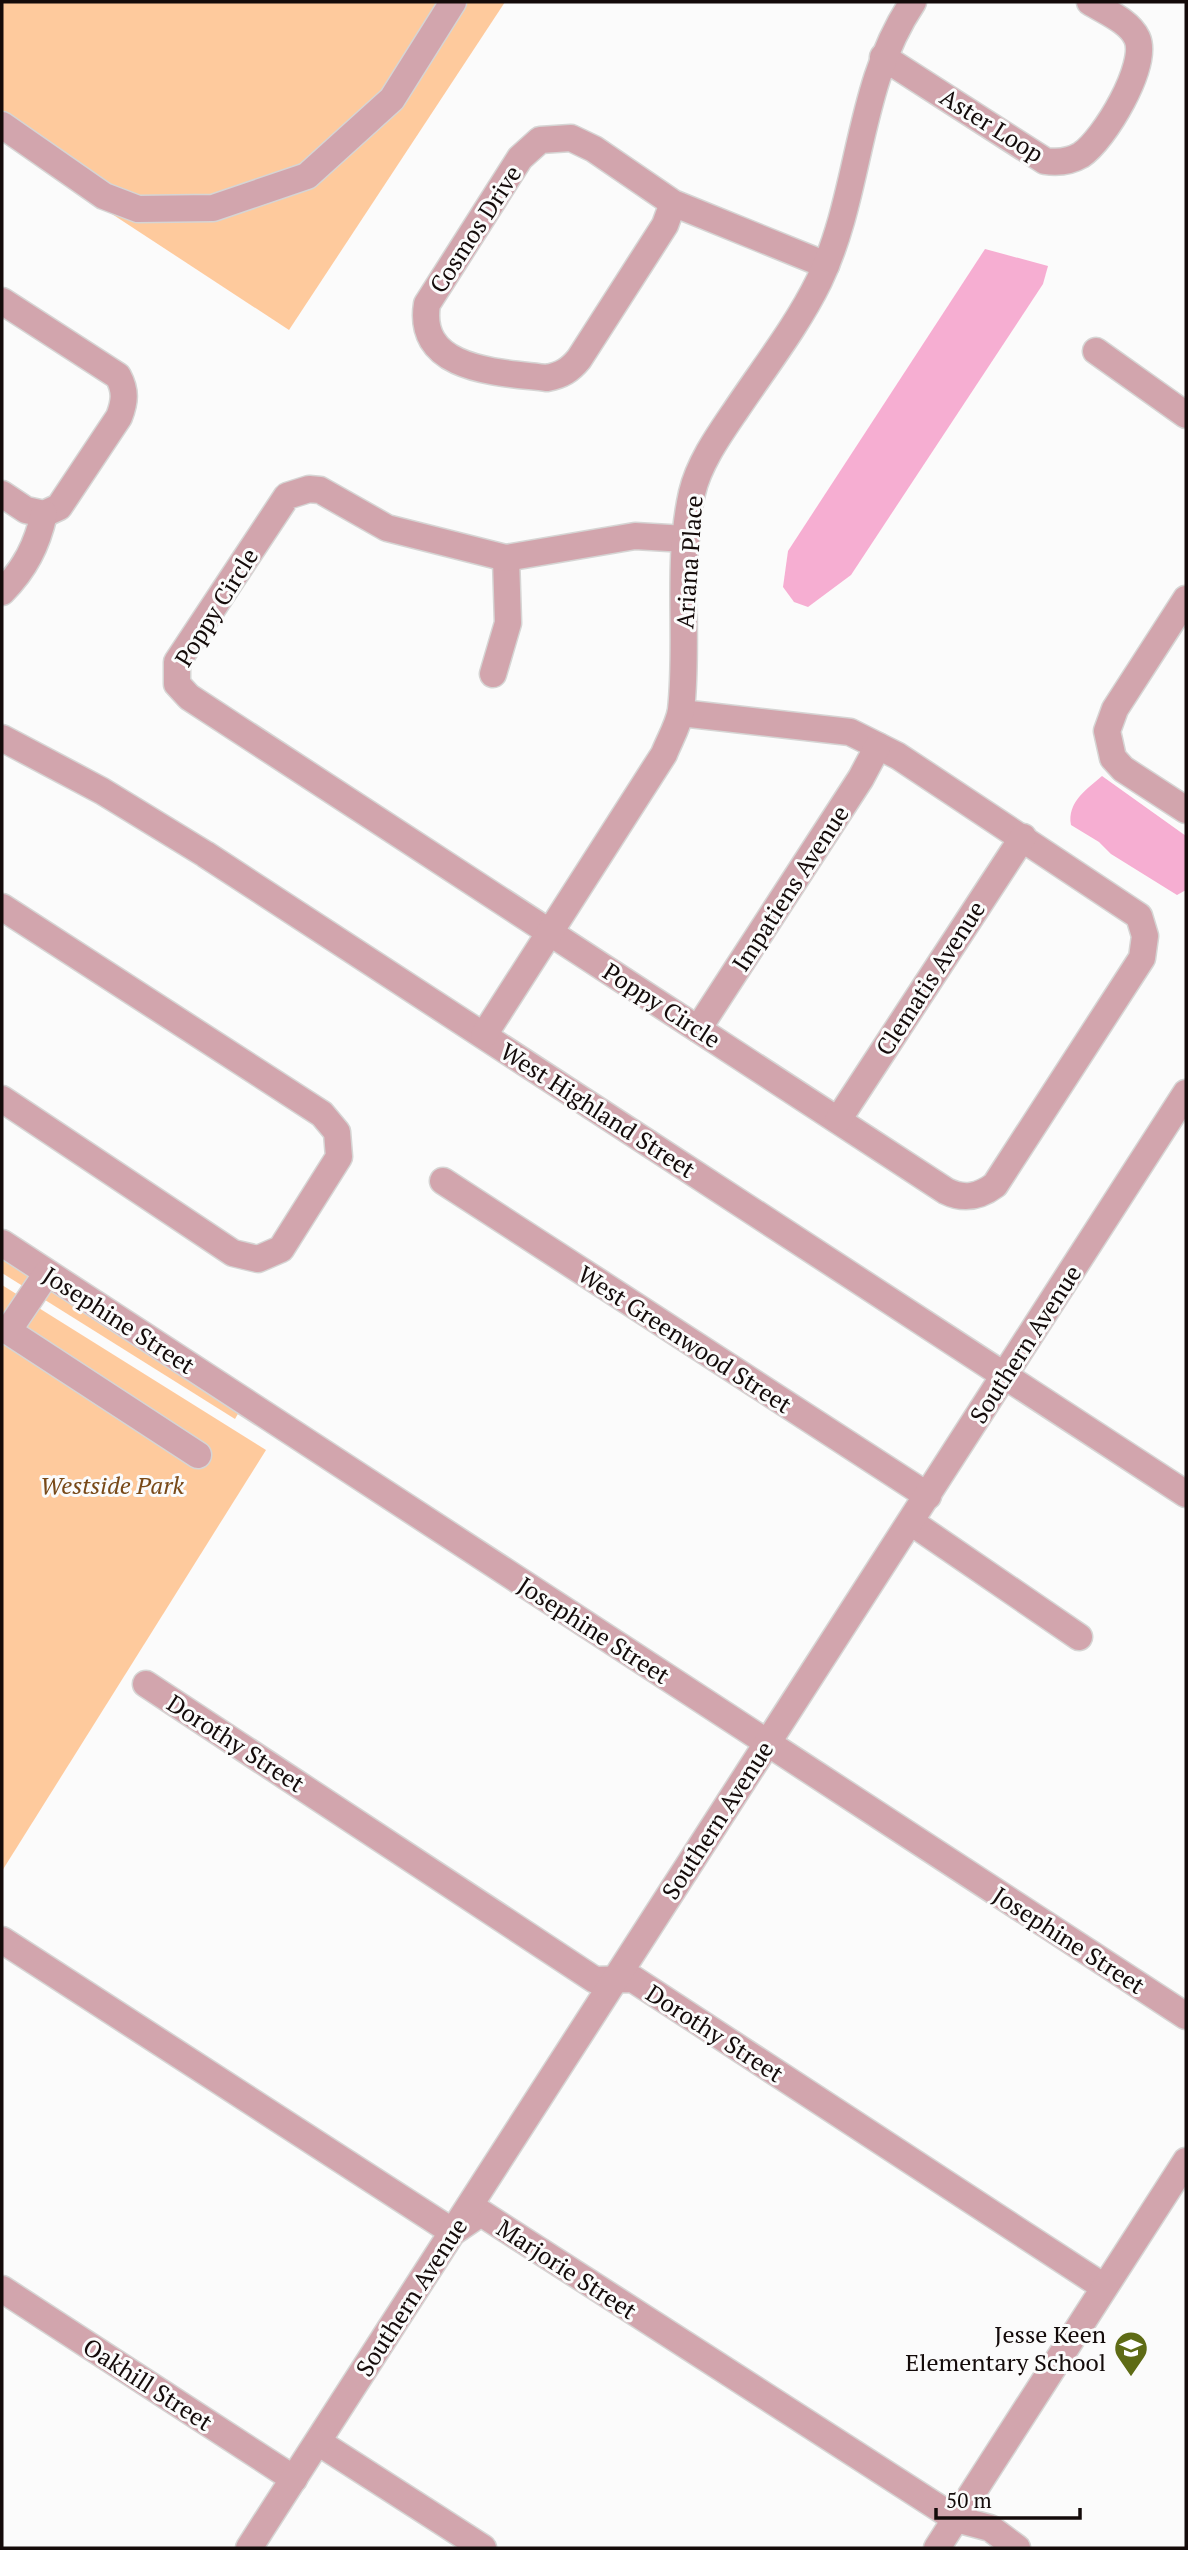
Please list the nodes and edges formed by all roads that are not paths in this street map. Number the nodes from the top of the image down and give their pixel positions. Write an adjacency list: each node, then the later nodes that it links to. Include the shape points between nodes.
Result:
1 (453, 2): 5 (street, via 393,99 307,176 213,208 138,209 104,196)
2 (913, 2): 4 (street, Ariana Place)
3 (1090, 2): 4 (street, Aster Loop, via 1136,36 1141,51 1139,67 1128,92 1088,150 1070,161 1045,161)
4 (883, 57): 7 (street, Ariana Place, via 863,121 839,232)
5 (2, 125)
6 (673, 203): 6 (street, Cosmos Drive, via 583,144 563,137 540,140 520,158 427,304 426,329 445,354 476,369 559,376 579,359 665,225); 7 (street, Cosmos Drive)
7 (826, 265): 13 (street, Ariana Place, via 812,295 715,440 692,493)
8 (2, 301): 12 (street, via 118,376 124,389 119,416 96,452 59,507)
9 (1096, 351): 10 (street)
10 (1186, 415)
11 (2, 494): 12 (street, via 26,510)
12 (44, 514): 15 (street, via 30,556)
13 (686, 539): 14 (street, Poppy Circle, via 635,536); 18 (street, Ariana Place)
14 (506, 558): 17 (street, via 508,623); 24 (street, Poppy Circle, via 387,528 320,490 296,492 287,496 272,518 177,662 175,675 189,698)
15 (2, 592)
16 (1186, 599): 21 (street, via 1115,709 1107,731 1114,758 1123,769)
17 (493, 674)
18 (681, 713): 20 (street, Poppy Circle, via 837,728); 24 (street, Ariana Place, via 655,769)
19 (2, 738): 26 (street, West Highland Street, via 205,854)
20 (878, 746): 22 (street, Poppy Circle); 25 (street, Impatiens Avenue)
21 (1186, 810)
22 (1023, 837): 29 (street, Clematis Avenue); 29 (street, Poppy Circle, via 1131,908 1144,925 1145,936 1142,958 995,1185 985,1193 958,1197)
23 (2, 907): 28 (street, via 322,1114 337,1132 339,1157 281,1249 258,1259 233,1253)
24 (551, 932): 25 (street, Poppy Circle); 26 (street, Ariana Place)
25 (698, 1029): 29 (street, Poppy Circle)
26 (484, 1035): 34 (street, West Highland Street)
27 (1186, 1093): 34 (street, Southern Avenue)
28 (2, 1099)
29 (838, 1120)
30 (443, 1181): 37 (street, West Greenwood Street)
31 (2, 1243): 32 (street, Josephine Street)
32 (47, 1273): 33 (street); 41 (street, Josephine Street)
33 (5, 1329): 35 (street)
34 (1003, 1376): 36 (street, West Highland Street); 37 (street, Southern Avenue)
35 (198, 1455)
36 (1186, 1494)
37 (928, 1496): 38 (street, Southern Avenue)
38 (911, 1522): 39 (street); 41 (street, Southern Avenue)
39 (1079, 1637)
40 (146, 1684): 43 (street, Dorothy Street, via 595,1980)
41 (767, 1743): 43 (street, Southern Avenue); 44 (street, Josephine Street)
42 (2, 1940): 46 (street)
43 (614, 1980): 46 (street, Southern Avenue); 47 (street, Dorothy Street, via 633,1979)
44 (1186, 2016)
45 (1186, 2161): 47 (street)
46 (453, 2232): 49 (street, Southern Avenue); 51 (street, Marjorie Street, via 481,2213)
47 (1104, 2287): 51 (street)
48 (2, 2289): 50 (street, Oakhill Street)
49 (318, 2442): 50 (street, Southern Avenue); 53 (street)
50 (294, 2479): 52 (street, Southern Avenue)
51 (956, 2519): 54 (street); 55 (street, via 990,2528)
52 (249, 2548)
53 (483, 2548)
54 (937, 2548)
55 (1017, 2548)

